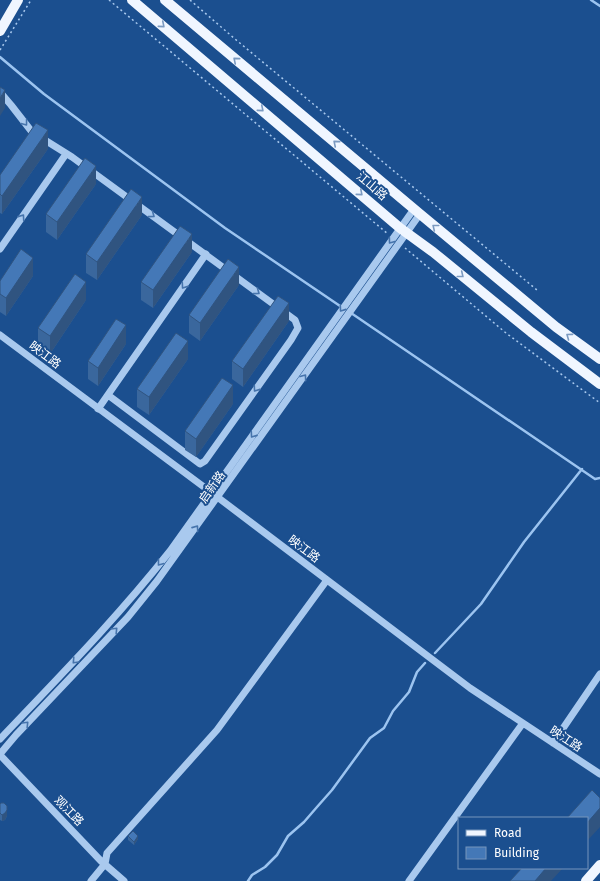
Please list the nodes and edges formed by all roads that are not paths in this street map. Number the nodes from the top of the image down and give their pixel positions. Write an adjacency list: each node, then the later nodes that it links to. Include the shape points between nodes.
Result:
1 (18, 0): 4 (main road)
2 (132, 0): 8 (main road, 江山路, one-way to 8)
3 (166, 0): 7 (main road, 江山路, one-way to 3)
4 (0, 31)
5 (0, 92): 6 (street, one-way to 6, via 32,132)
6 (66, 154): 9 (street, one-way to 6); 10 (street, one-way to 10)
7 (417, 212): 8 (street, 启新路); 12 (main road, 江山路, one-way to 7, via 556,327)
8 (404, 230): 13 (main road, 江山路, one-way to 13); 16 (street, 启新路, one-way to 8, via 359,300 399,243); 16 (street, 启新路, one-way to 16, via 393,238 332,323)
9 (0, 249)
10 (206, 254): 14 (street, one-way to 14); 14 (street, one-way to 14, via 295,320 298,328 291,340 205,461 200,464)
11 (0, 336): 15 (street, 映江路)
12 (600, 359)
13 (600, 384)
14 (108, 395): 15 (street)
15 (98, 409): 16 (street, 映江路)
16 (215, 495): 17 (street, 映江路); 20 (street, 启新路, one-way to 20, via 131,599); 22 (street, 启新路, one-way to 16, via 137,607 178,553)
17 (328, 580): 19 (street, 映江路, via 470,688); 24 (street, via 217,730 107,854)
18 (600, 674): 21 (street)
19 (523, 723): 21 (street, 映江路); 28 (street)
20 (0, 739)
21 (553, 743): 23 (street, 映江路)
22 (0, 754): 24 (street, 观江路)
23 (600, 774)
24 (105, 864): 26 (street); 27 (street, 观江路)
25 (600, 864): 29 (main road)
26 (91, 881)
27 (124, 881)
28 (409, 881)
29 (586, 881)

